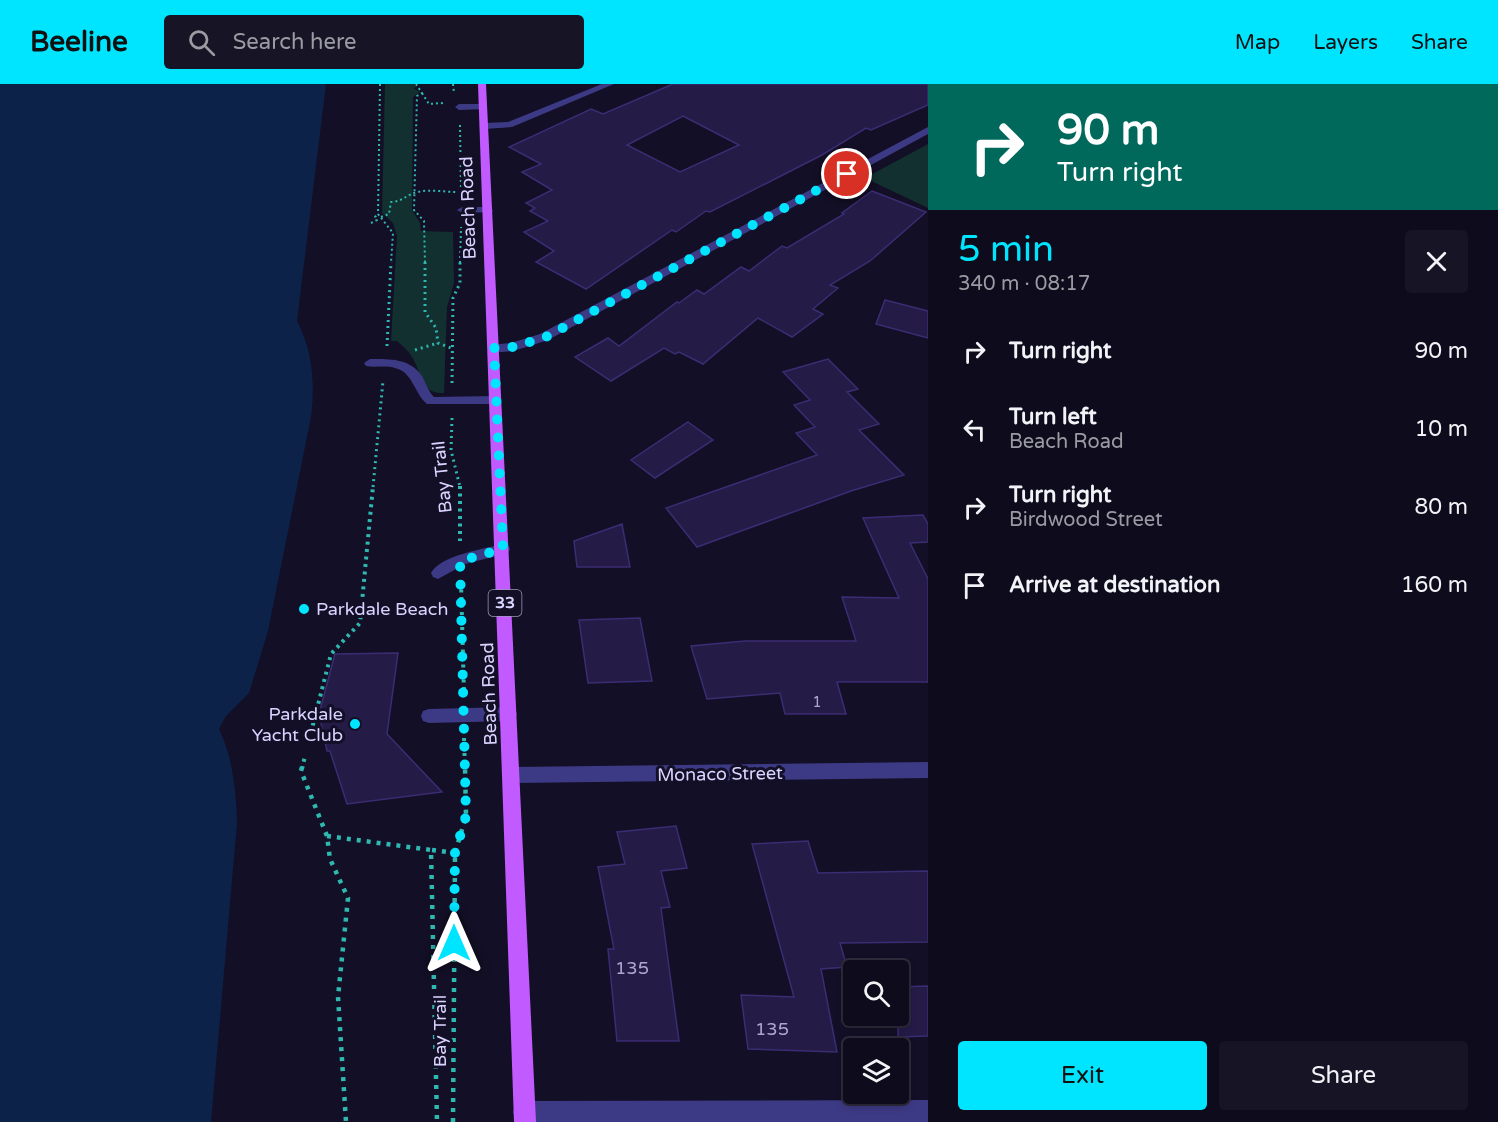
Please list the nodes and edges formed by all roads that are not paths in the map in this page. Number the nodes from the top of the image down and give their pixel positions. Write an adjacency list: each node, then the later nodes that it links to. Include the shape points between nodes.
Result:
1 (482, 84): 4 (main road, Beach Road / 33)
2 (610, 84): 5 (street, via 509,125)
3 (457, 105): 4 (street)
4 (483, 107): 5 (main road, Beach Road / 33)
5 (484, 126): 8 (main road, Beach Road / 33)
6 (928, 130): 9 (street, via 544,338)
7 (462, 210): 8 (street)
8 (488, 210): 9 (main road, Beach Road / 33)
9 (494, 348): 11 (main road, Beach Road / 33)
10 (370, 363): 11 (street, via 410,368 431,401)
11 (496, 400): 12 (main road, Beach Road / 33)
12 (503, 549): 13 (street, via 460,561); 14 (main road, Beach Road / 33)
13 (438, 573)
14 (509, 714): 15 (street); 17 (main road, Beach Road / 33)
15 (429, 716)
16 (928, 770): 17 (street, Monaco Street)
17 (512, 775): 19 (main road, Beach Road / 33)
18 (928, 1111): 19 (street)
19 (524, 1117)

